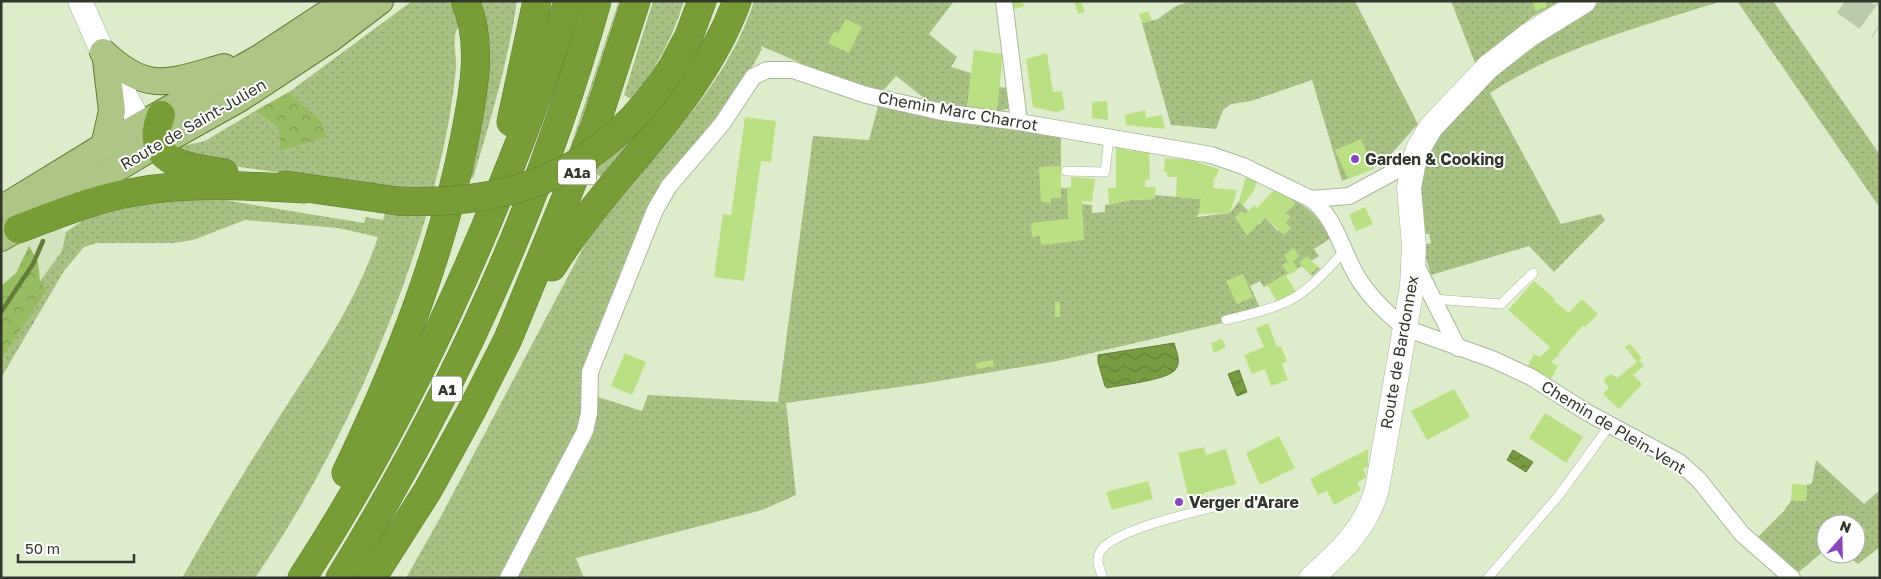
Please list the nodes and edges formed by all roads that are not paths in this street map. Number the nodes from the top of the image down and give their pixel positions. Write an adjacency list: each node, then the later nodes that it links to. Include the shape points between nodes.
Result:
1 (80, 1): 13 (street)
2 (346, 1): 14 (main road, Route de Saint-Julien)
3 (380, 1): 16 (main road, Route de Saint-Julien, via 284,70)
4 (537, 1): 24 (highway)
5 (568, 1): 24 (highway, A1, via 529,118)
6 (597, 1): 37 (highway, A1, via 538,182 491,294 433,415)
7 (636, 1): 31 (highway, A1a, via 595,127)
8 (702, 1): 21 (highway, bridge, via 672,68 628,124 598,149 561,171 522,188 481,199 398,201)
9 (737, 1): 31 (highway, via 702,75 577,228)
10 (1004, 1): 15 (street)
11 (1584, 1): 19 (street, Route de Bardonnex, via 1529,34 1488,66 1431,127)
12 (468, 7): 35 (highway, via 474,56 472,92 459,167 441,236 400,354)
13 (105, 56): 14 (main road, via 130,74 161,82 181,80); 16 (street); 18 (main road, via 112,112)
14 (261, 56): 16 (main road, Route de Saint-Julien)
15 (1019, 122): 17 (street, Chemin Marc Charrot); 39 (street, Chemin Marc Charrot, via 942,112 866,96 793,70 767,70 753,77 722,124 669,186 655,210 590,372 585,431)
16 (149, 136): 18 (main road, Route de Saint-Julien); 21 (highway, via 179,164); 23 (main road, Route de Saint-Julien)
17 (1109, 138): 20 (lane, via 1105,172); 22 (street, Chemin Marc Charrot, via 1211,155 1243,166)
18 (104, 146): 23 (main road, Route de Saint-Julien)
19 (1414, 161): 22 (street, via 1349,196); 26 (street, Route de Bardonnex, via 1410,188)
20 (1066, 171)
21 (210, 179): 23 (highway, via 118,195)
22 (1311, 199): 25 (street, Chemin de Plein-Vent, via 1332,222)
23 (7, 225)
24 (484, 230): 36 (highway, A1, via 390,428)
25 (1345, 251): 29 (lane, via 1288,302); 30 (street, Chemin de Plein-Vent, via 1367,291 1389,316)
26 (1414, 260): 28 (street); 30 (street, Route de Bardonnex)
27 (1534, 273): 28 (lane, via 1502,304)
28 (1433, 299): 32 (street)
29 (1226, 320)
30 (1405, 328): 32 (street, Chemin de Plein-Vent); 41 (street, Route de Bardonnex, via 1373,503 1360,528 1344,548)
31 (508, 340): 38 (highway, A1a, via 428,490)
32 (1458, 348): 33 (street, Chemin de Plein-Vent, via 1531,377)
33 (1610, 425): 42 (lane, via 1560,494); 43 (street, Chemin de Plein-Vent, via 1679,462 1699,480 1742,534)
34 (1231, 503): 40 (lane, via 1156,523 1110,540 1099,552 1097,560)
35 (296, 578)
36 (302, 578)
37 (340, 578)
38 (372, 578)
39 (508, 578)
40 (1103, 578)
41 (1311, 578)
42 (1488, 578)
43 (1792, 578)

